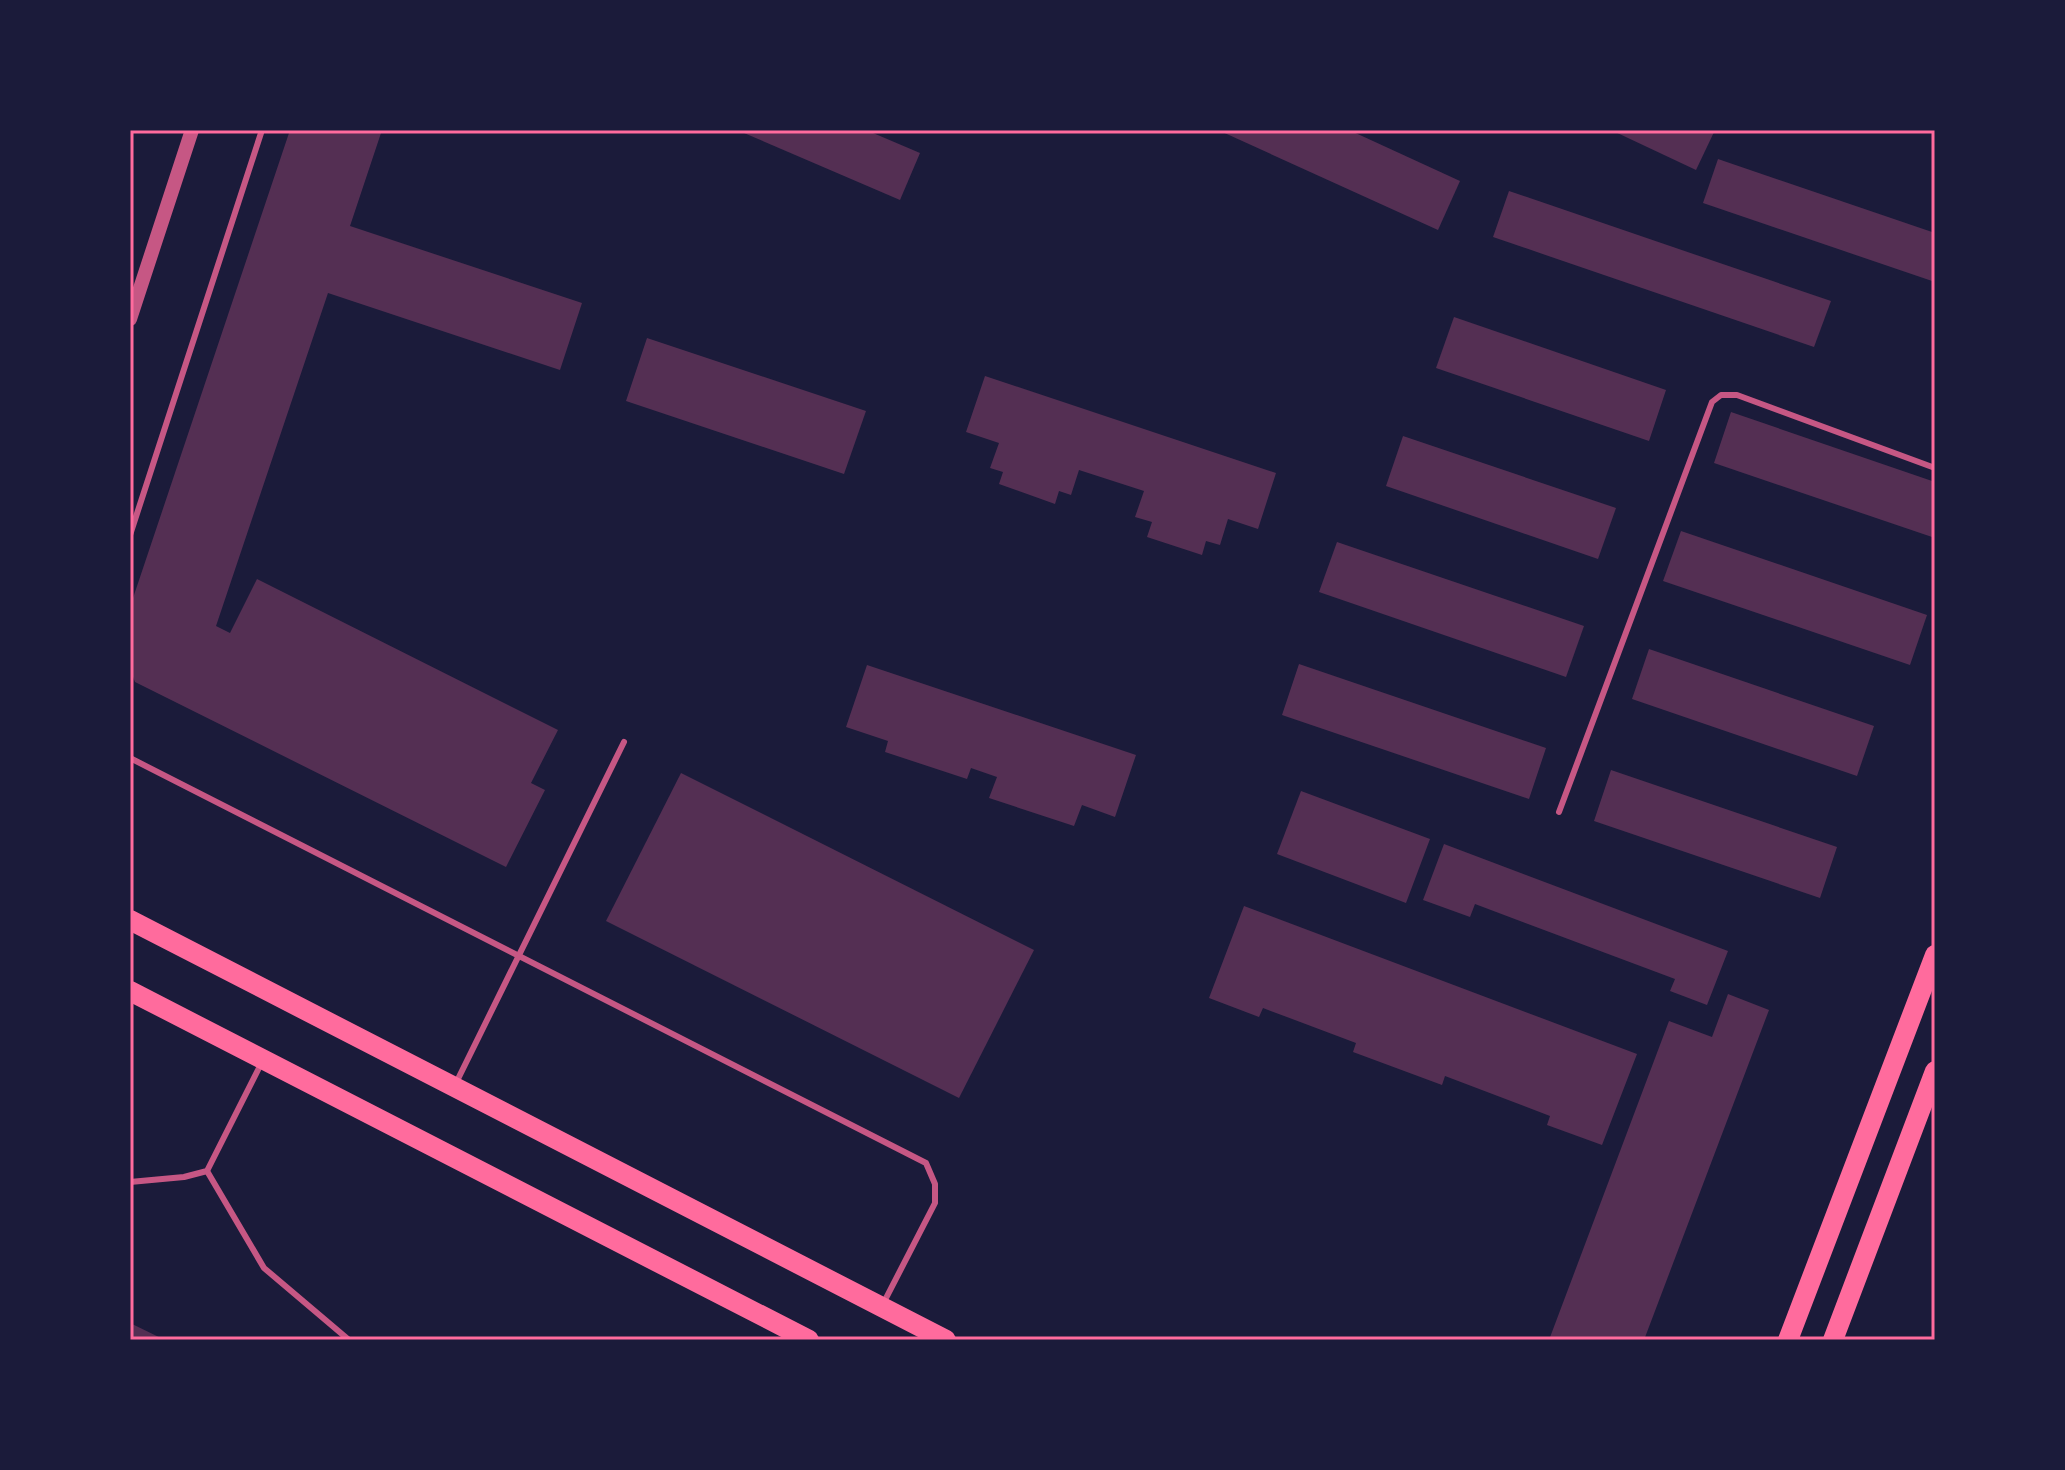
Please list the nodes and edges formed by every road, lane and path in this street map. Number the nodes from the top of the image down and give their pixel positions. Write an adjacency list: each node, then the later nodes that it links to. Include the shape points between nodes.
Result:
1 (192, 130): 3 (street)
2 (262, 130): 5 (lane)
3 (130, 319)
4 (1935, 468): 8 (lane, via 1737,395 1721,395 1712,402)
5 (130, 535)
6 (624, 742): 10 (lane)
7 (130, 758): 10 (lane)
8 (1559, 812)
9 (130, 920): 15 (main road)
10 (519, 955): 15 (lane); 18 (lane, via 926,1163 935,1184 935,1203)
11 (1935, 955): 22 (main road)
12 (130, 991): 13 (main road)
13 (263, 1059): 16 (lane); 20 (main road)
14 (1935, 1071): 23 (main road)
15 (454, 1087): 18 (main road)
16 (207, 1171): 17 (lane); 19 (lane, via 264,1268)
17 (130, 1182)
18 (882, 1307): 21 (main road)
19 (349, 1340)
20 (809, 1340)
21 (946, 1340)
22 (1788, 1340)
23 (1833, 1340)

